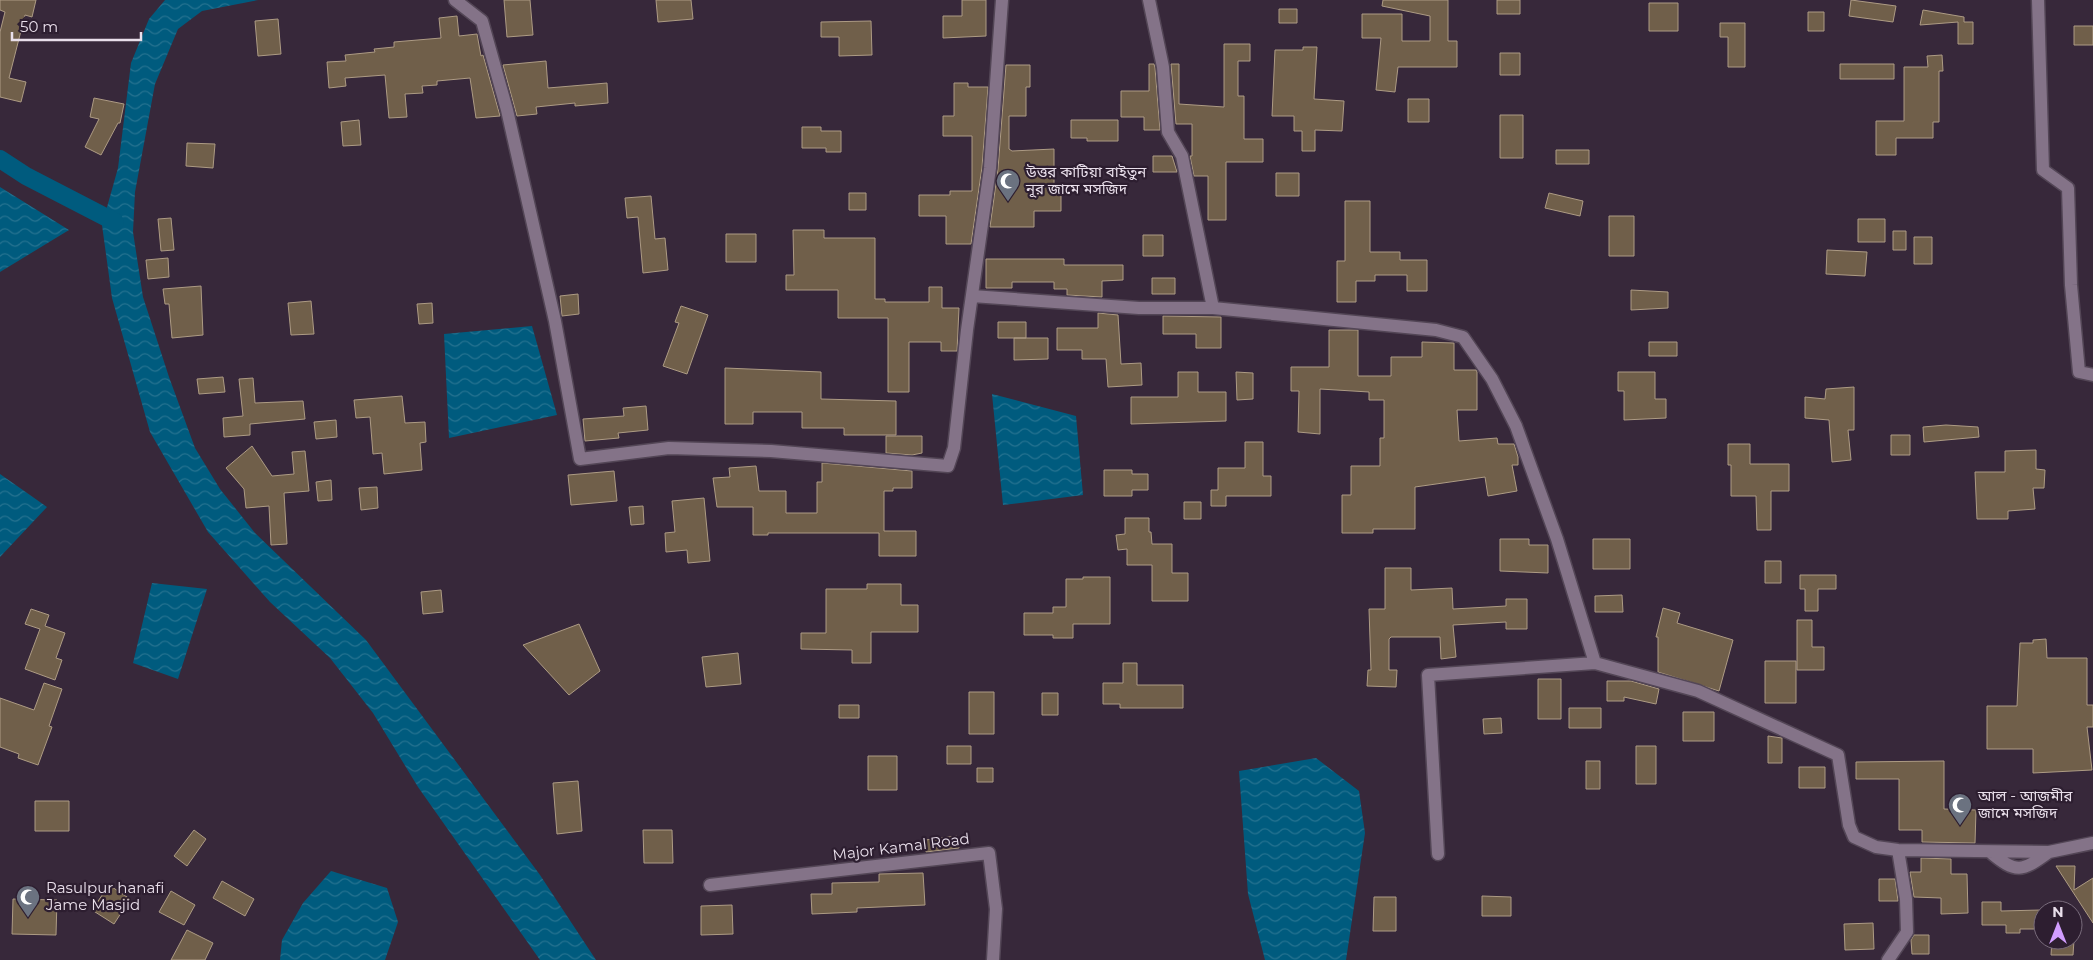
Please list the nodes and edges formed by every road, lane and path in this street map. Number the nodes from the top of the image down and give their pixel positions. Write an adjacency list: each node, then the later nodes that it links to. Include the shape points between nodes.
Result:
1 (455, 0): 5 (street, via 482,21 507,110 555,321 580,459 668,448 771,451 948,466 954,448)
2 (1002, 0): 5 (street, via 990,168)
3 (1150, 0): 6 (street, via 1164,67 1168,132 1182,156)
4 (2038, 0): 7 (street, via 2043,170 2068,188 2071,285 2079,372)
5 (972, 296): 6 (street, via 1139,308)
6 (1213, 308): 8 (street, via 1436,330 1463,337 1492,379 1516,426 1557,539)
7 (2093, 375)
8 (1595, 663): 10 (street, via 1698,691 1838,755 1849,826 1854,837 1876,847); 11 (street, via 1428,674)
9 (2093, 844): 10 (street, via 2049,852)
10 (1898, 850): 14 (street, via 1906,899 1907,932)
11 (1438, 854)
12 (710, 885): 13 (street, Major Kamal Road, via 989,853 996,910)
13 (993, 960)
14 (1888, 960)

